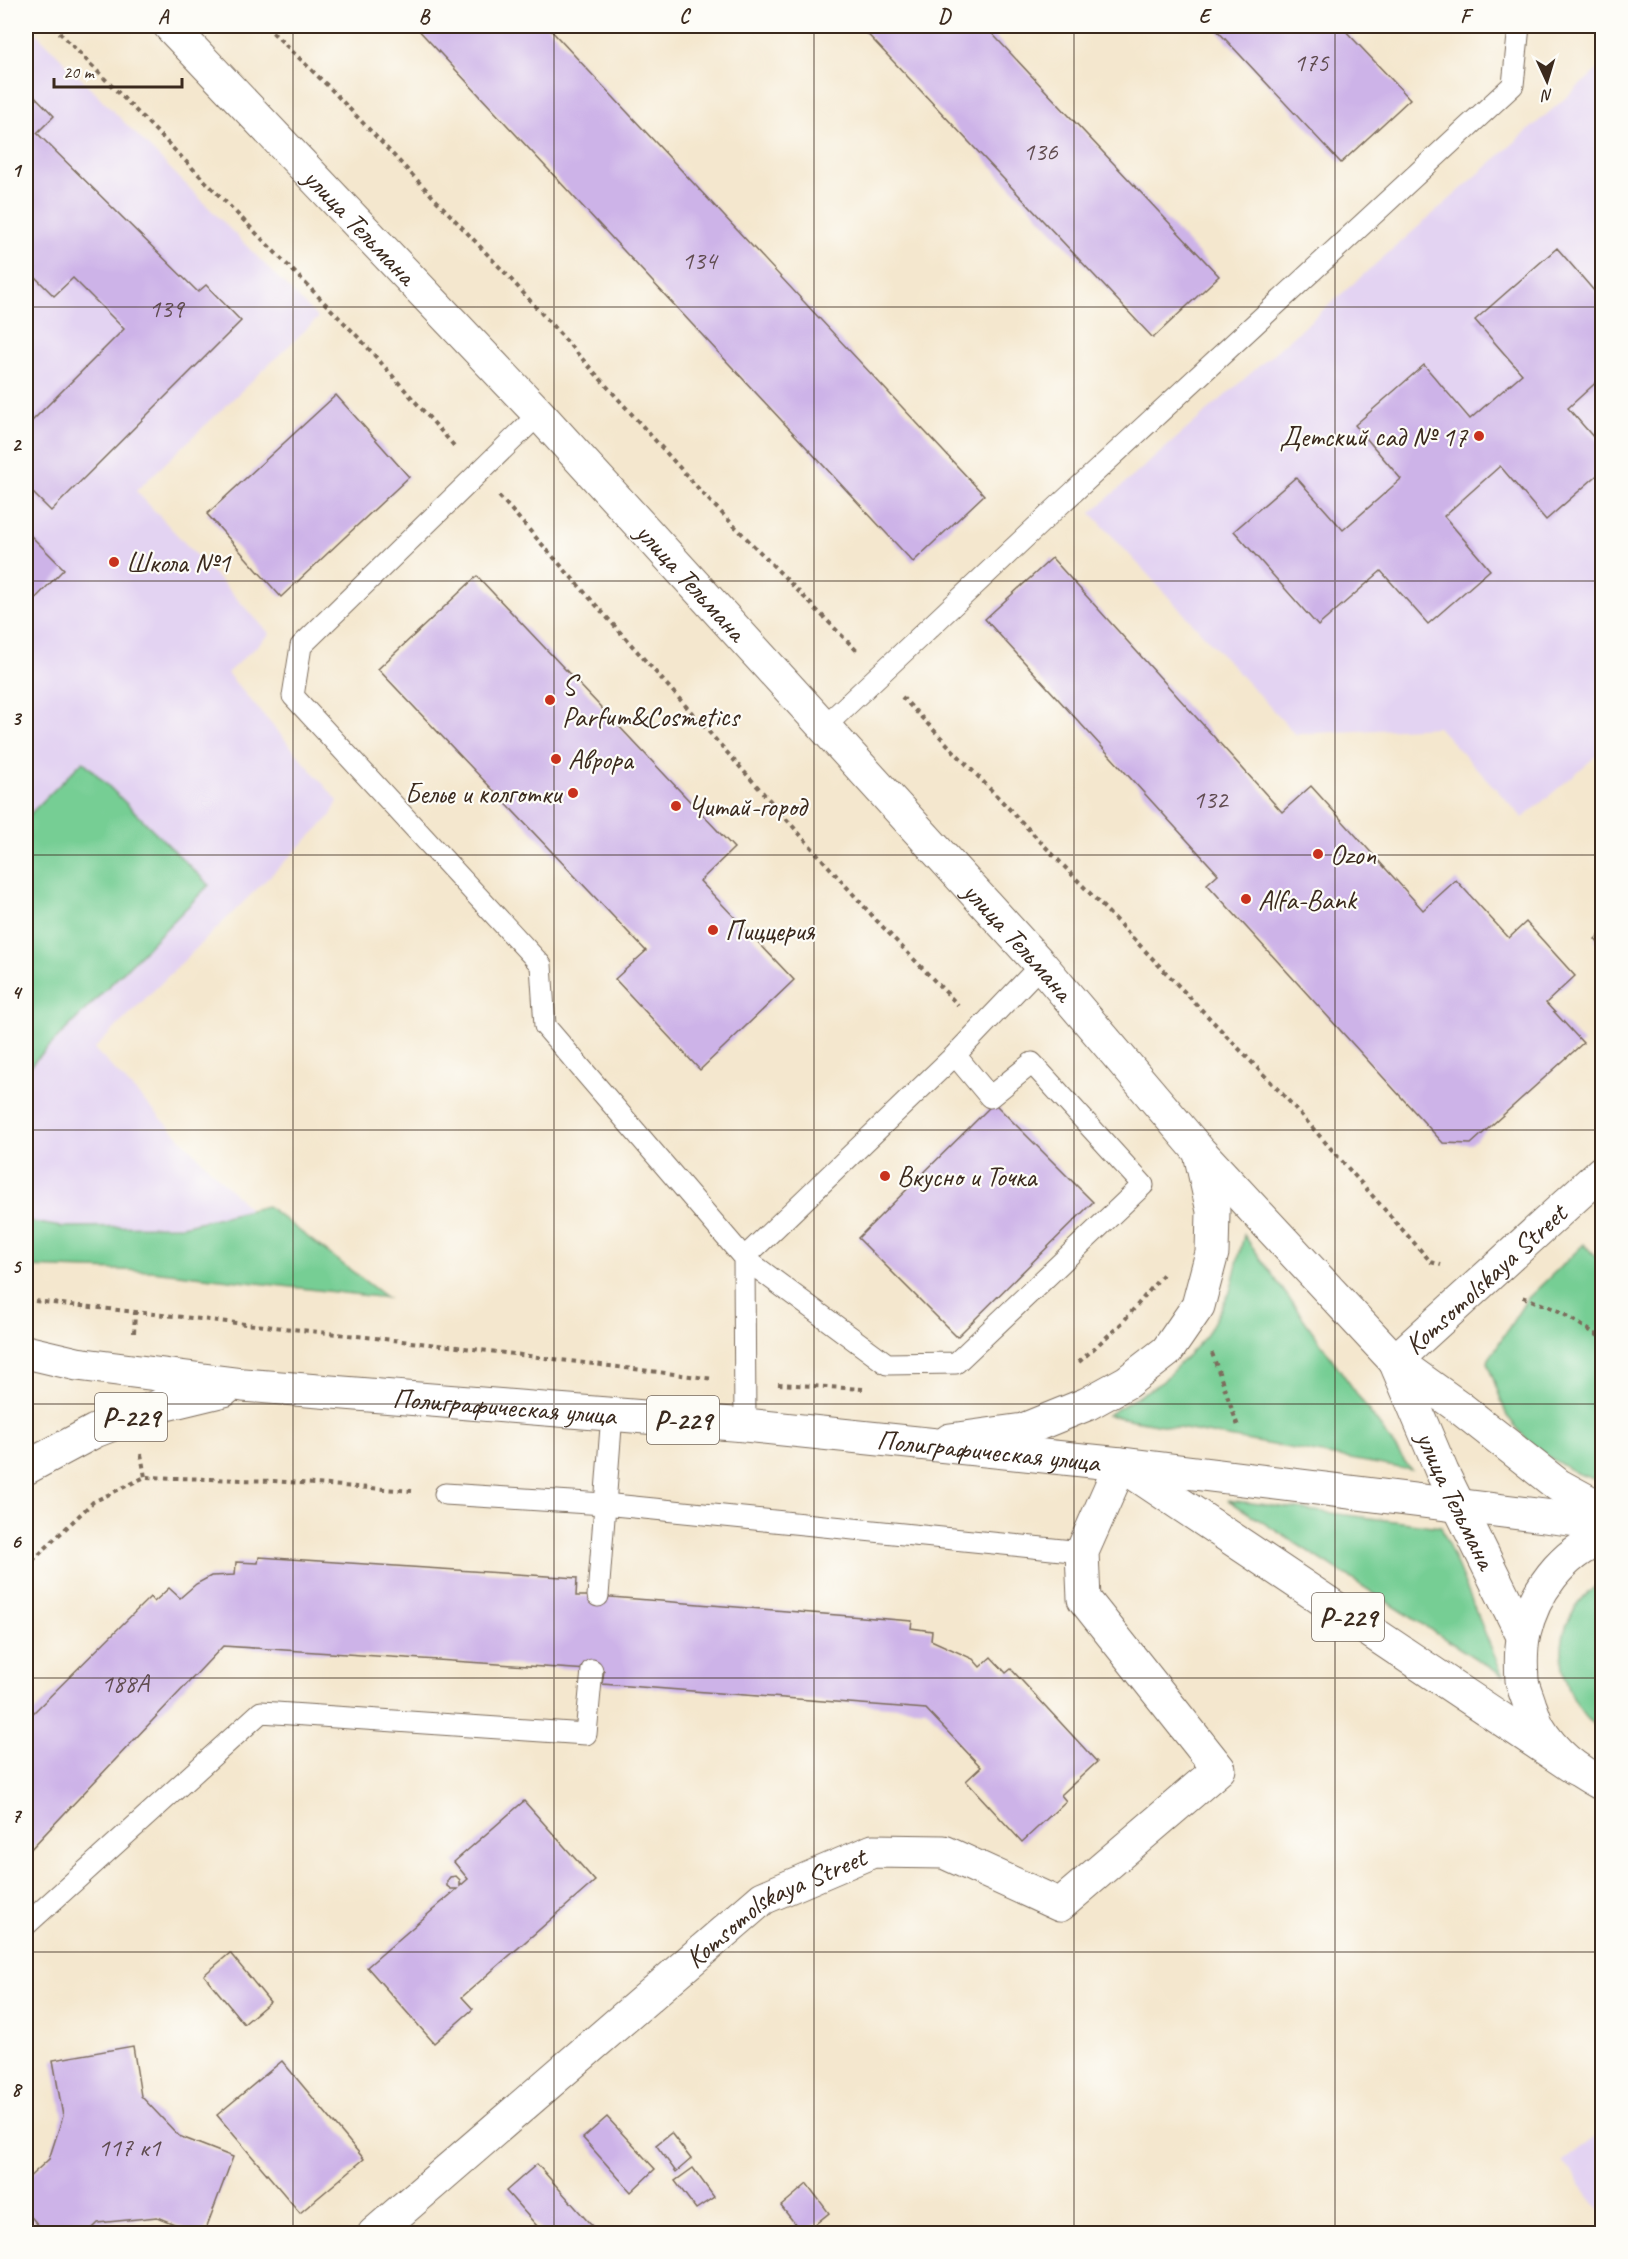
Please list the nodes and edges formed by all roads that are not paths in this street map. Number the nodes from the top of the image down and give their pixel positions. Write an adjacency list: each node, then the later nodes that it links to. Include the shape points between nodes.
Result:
1 (170, 26): 3 (street, улица Тельмана)
2 (1519, 26): 4 (lane, via 1513,85)
3 (539, 414): 4 (street, улица Тельмана); 9 (lane, via 301,646 293,696 541,965 545,1026)
4 (824, 728): 5 (street, улица Тельмана)
5 (1041, 965): 6 (lane); 7 (street, улица Тельмана)
6 (955, 1055): 9 (lane); 9 (lane, via 990,1097 1032,1063 1143,1185 956,1363 887,1364)
7 (1200, 1152): 11 (street, улица Тельмана); 15 (street, улица Тельмана, via 1213,1211 1212,1253 1198,1306 1167,1350 1127,1382 1087,1404 1023,1430)
8 (1602, 1172): 11 (street, Komsomolskaya Street)
9 (744, 1257): 14 (lane)
10 (26, 1352): 12 (street, Полиграфическая улица / Р-229, via 77,1364)
11 (1395, 1361): 20 (street, улица Тельмана); 21 (street, улица Тельмана, via 1558,1485)
12 (243, 1385): 13 (street, Полиграфическая улица / Р-229); 17 (street, Полиграфическая улица / Р-229, via 162,1405 95,1431)
13 (612, 1414): 14 (street, Полиграфическая улица / Р-229); 19 (lane)
14 (745, 1425): 15 (street, Полиграфическая улица / Р-229)
15 (921, 1445): 16 (street, Полиграфическая улица / Р-229)
16 (1121, 1464): 20 (street, Полиграфическая улица / Р-229); 24 (street, Komsomolskaya Street); 28 (street, Полиграфическая улица / Р-229)
17 (26, 1468)
18 (445, 1494): 19 (lane)
19 (604, 1504): 24 (lane); 25 (lane)
20 (1459, 1505): 22 (street, Полиграфическая улица / Р-229); 26 (street, улица Тельмана)
21 (1602, 1509)
22 (1602, 1523)
23 (1602, 1539): 26 (street, улица Тельмана / Р-229, via 1562,1564 1539,1594)
24 (1082, 1552): 30 (street, Komsomolskaya Street, via 1084,1599 1219,1769 1060,1905 944,1852 873,1851 763,1898)
25 (598, 1596)
26 (1523, 1636): 28 (street, улица Тельмана / Р-229, via 1522,1682 1537,1725 1553,1748)
27 (592, 1670): 29 (lane, via 586,1734 261,1712)
28 (1589, 1777)
29 (26, 1924)
30 (374, 2234)

